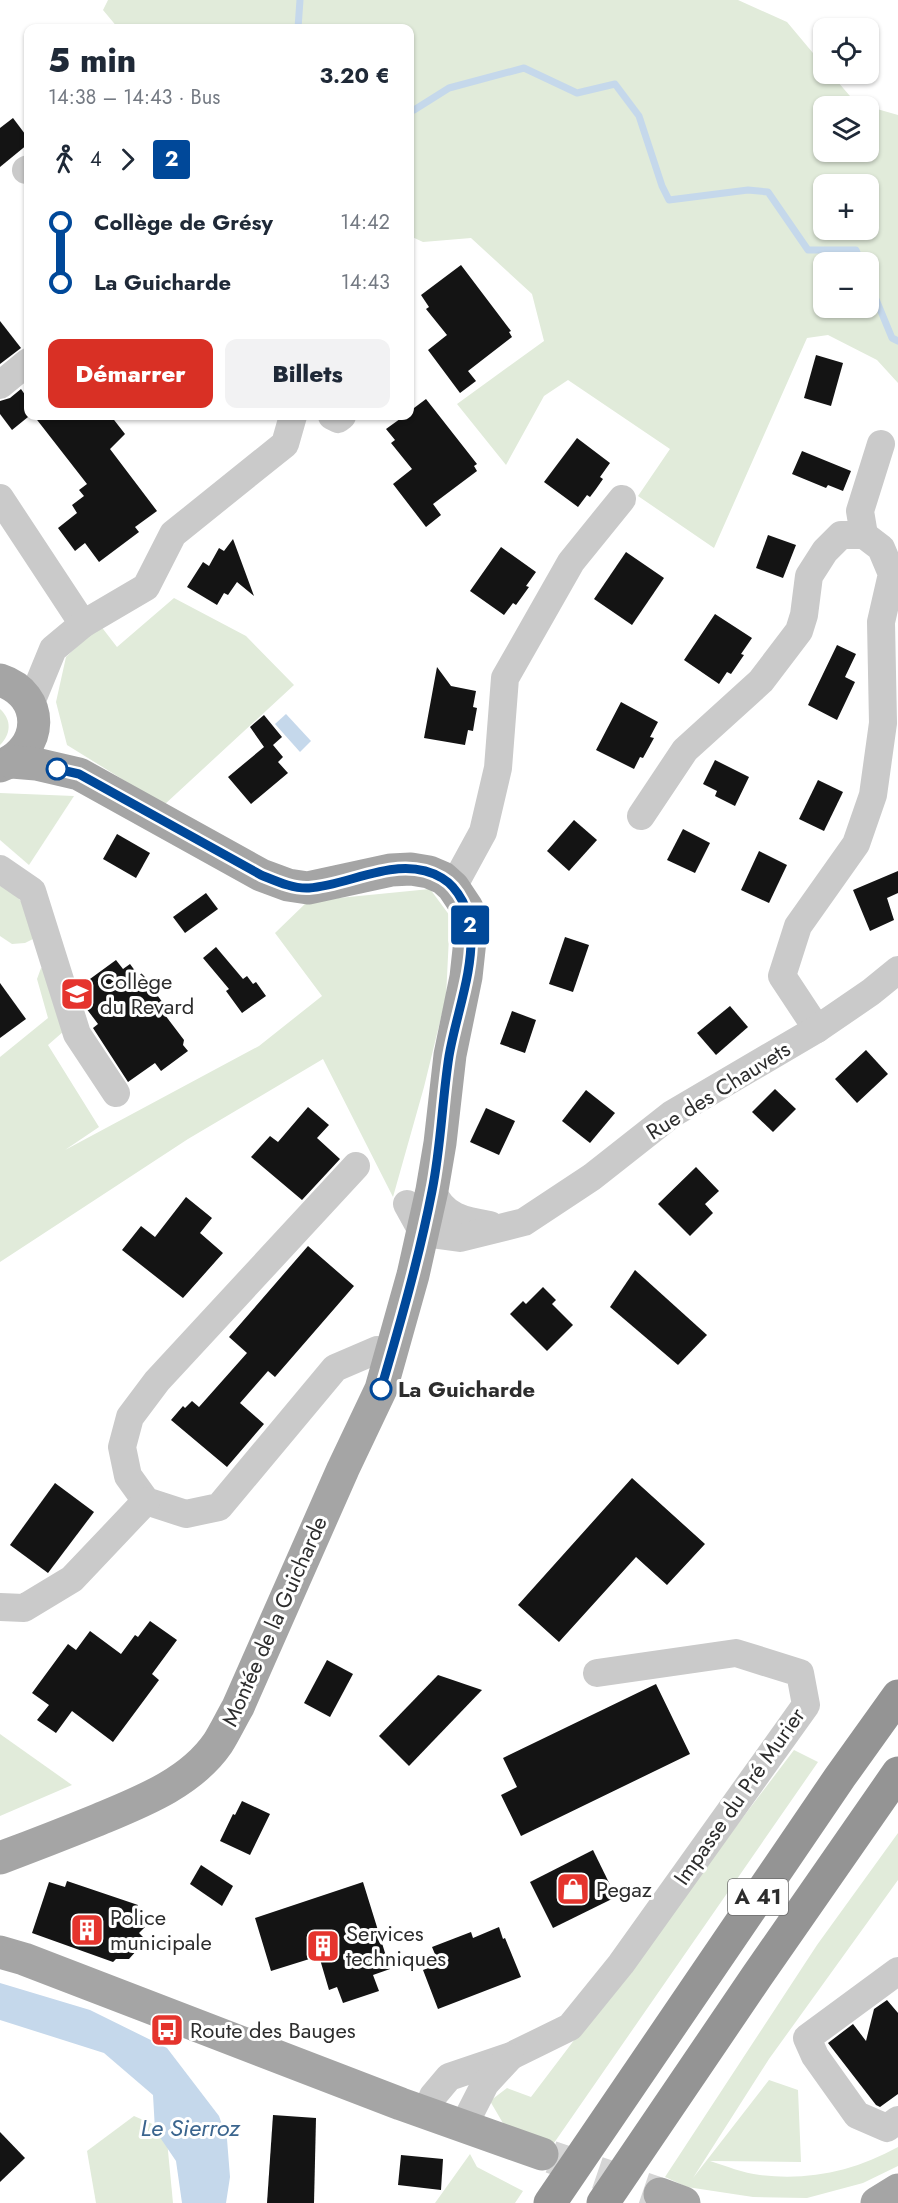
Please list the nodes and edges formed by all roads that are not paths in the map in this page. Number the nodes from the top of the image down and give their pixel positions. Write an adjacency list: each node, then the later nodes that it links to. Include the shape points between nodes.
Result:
1 (24, 365): 2 (street)
2 (0, 385)
3 (293, 420): 8 (street, via 285,444 173,534 146,587)
4 (881, 444): 7 (street, via 860,511)
5 (0, 498): 8 (street)
6 (622, 499): 16 (street, via 571,562 505,678 498,768 483,832)
7 (864, 535): 14 (street, via 841,535 825,551 809,576 799,631 761,681 685,750); 18 (street, via 881,548 892,574 881,622 883,723 873,795 856,844 798,926 782,976)
8 (83, 624): 9 (street)
9 (53, 649): 10 (street); 11 (street)
10 (1, 680): 11 (main road, via 16,689)
11 (32, 713): 12 (main road, via 29,745); 13 (main road)
12 (6, 764): 13 (main road, via 36,764)
13 (79, 774): 16 (main road, via 261,875 288,885 308,888 411,869 435,874)
14 (641, 816)
15 (0, 869): 19 (street, via 32,891 77,1034)
16 (453, 887): 21 (main road, Montée de la Guicharde, via 467,909 471,931 450,1055 419,1135)
17 (898, 970): 18 (street, Rue des Chauvets)
18 (817, 1029): 22 (street, Rue des Chauvets, via 672,1114 592,1177 524,1222)
19 (116, 1093)
20 (356, 1166): 26 (street, via 157,1381 130,1417 122,1447 128,1476)
21 (420, 1197): 22 (street, via 436,1200 455,1218); 23 (main road, Montée de la Guicharde); 24 (main road, Montée de la Guicharde)
22 (507, 1228): 23 (street, Rue des Chauvets, via 460,1238)
23 (423, 1233): 25 (main road, Montée de la Guicharde, via 381,1389)
24 (375, 1357): 25 (main road, Montée de la Guicharde); 26 (street, via 335,1368 219,1507 186,1514)
25 (343, 1469): 31 (main road, Montée de la Guicharde, via 238,1707 217,1744 194,1768 143,1801)
26 (146, 1501): 27 (street, via 72,1579 24,1608)
27 (0, 1607)
28 (597, 1673): 34 (street, Impasse du Pré Murier, via 736,1653 800,1673 806,1705 621,1964 570,2027)
29 (898, 1696): 41 (highway, A 41)
30 (898, 1773): 42 (highway, A 41)
31 (0, 1858)
32 (0, 1952): 35 (main road)
33 (897, 1975): 36 (street, via 807,2038 815,2056 857,2115 887,2128)
34 (511, 2056): 35 (street, Impasse du Pré Murier, via 449,2077 433,2096); 37 (street, Impasse du Pré Murier, via 485,2084)
35 (426, 2113): 37 (main road)
36 (898, 2120)
37 (463, 2127): 38 (main road)
38 (542, 2154)
39 (898, 2190): 43 (main road)
40 (898, 2197): 44 (main road)
41 (550, 2203)
42 (603, 2203)
43 (877, 2203)
44 (882, 2203)

